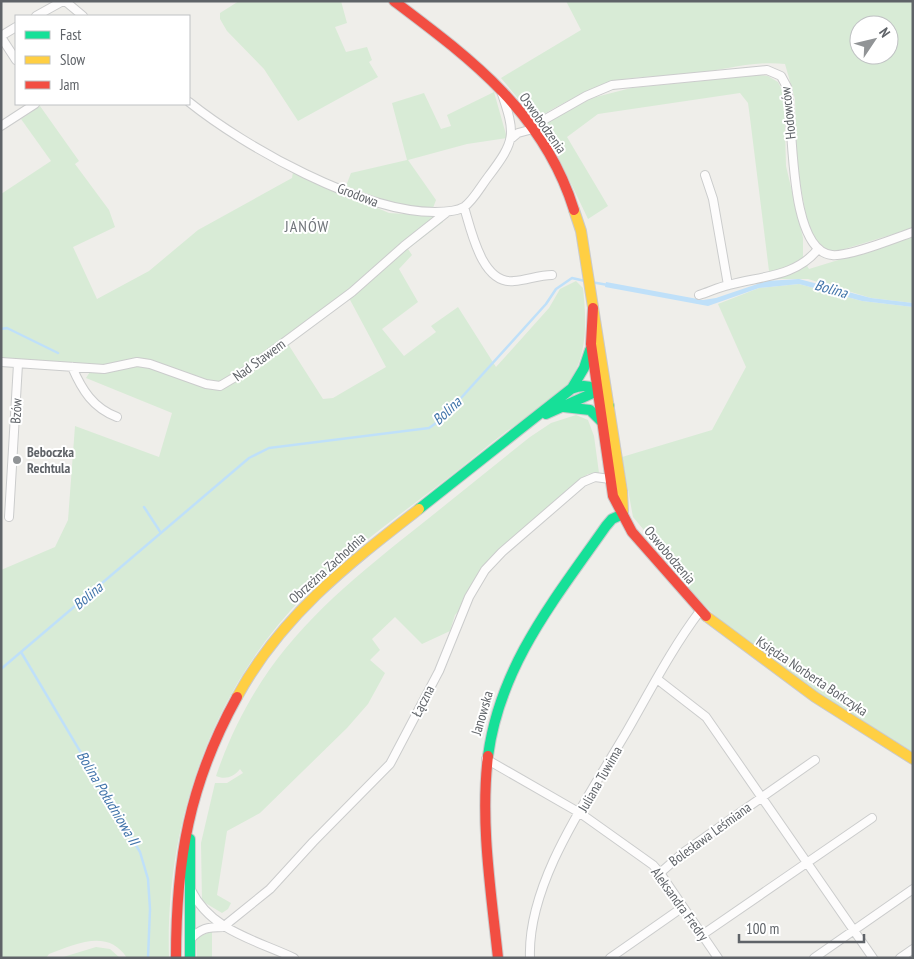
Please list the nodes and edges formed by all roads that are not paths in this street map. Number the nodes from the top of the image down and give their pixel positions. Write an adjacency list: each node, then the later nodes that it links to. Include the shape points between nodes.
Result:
1 (64, 1): 3 (street); 4 (street)
2 (394, 1): 8 (street, Oswobodzenia, via 465,55)
3 (38, 15)
4 (82, 15)
5 (15, 29): 6 (street)
6 (1, 37): 7 (street)
7 (15, 58)
8 (500, 87): 11 (street, Oswobodzenia); 12 (street)
9 (190, 103): 18 (street, Grodowa, via 244,140 339,188 398,209)
10 (33, 105): 13 (street)
11 (524, 117): 12 (street); 14 (street, Oswobodzenia); 15 (street)
12 (512, 124): 15 (street)
13 (2, 125)
14 (533, 129): 15 (street); 20 (street, Hodowców, via 542,120 586,96 619,84 757,70 775,72 787,87 792,163 808,235); 24 (street, Oswobodzenia, via 555,163 574,205)
15 (515, 136): 17 (street)
16 (705, 175): 22 (street, via 713,199)
17 (464, 207): 18 (street, Grodowa); 21 (street, via 482,260 496,278 514,281)
18 (447, 212): 28 (street, Nad Stawem, via 352,292 247,370 220,386 137,362 104,369)
19 (913, 232): 20 (street, via 840,255)
20 (818, 249): 22 (street, via 796,268)
21 (552, 275)
22 (728, 285): 23 (street)
23 (699, 295)
24 (593, 308): 25 (street, Oswobodzenia); 29 (street, Oswobodzenia)
25 (591, 344): 30 (street, Oswobodzenia, via 584,368); 31 (street, Oswobodzenia)
26 (1, 362): 27 (street, Nad Stawem)
27 (18, 364): 28 (street, Nad Stawem); 39 (street, Bzów)
28 (72, 367): 35 (street, via 90,400 103,412)
29 (605, 374): 31 (street); 32 (street, Oswobodzenia)
30 (571, 389): 31 (street, via 583,384); 34 (street, Obrzeżna Zachodnia)
31 (597, 389): 32 (street, Oswobodzenia, via 603,393); 33 (street, Obrzeżna Zachodnia); 36 (street, Oswobodzenia)
32 (609, 406): 38 (street, Oswobodzenia)
33 (563, 407): 34 (street, Obrzeżna Zachodnia); 36 (street, Obrzeżna Zachodnia, via 589,409)
34 (539, 416): 48 (street, Obrzeżna Zachodnia, via 356,559 295,616 261,657 230,710 206,764)
35 (117, 417)
36 (602, 424): 37 (street, Oswobodzenia)
37 (610, 479): 38 (street, Oswobodzenia, via 613,496); 54 (street, Łączna, via 595,477 583,482 502,552 486,570 472,591 439,671 390,764 270,889)
38 (623, 514): 40 (street, Oswobodzenia, via 632,532); 42 (street, Janowska, via 606,526 561,589 516,662 502,692)
39 (9, 518)
40 (700, 611): 41 (street, Juliana Tuwima); 43 (street, Księdza Norberta Bończyka, via 791,680)
41 (657, 679): 45 (street, Bolesława Leśmiana, via 706,717); 46 (street, Juliana Tuwima)
42 (486, 759): 46 (street, Aleksandra Fredry); 62 (street, Janowska, via 483,786 486,838)
43 (913, 759)
44 (815, 760): 45 (street, Bolesława Leśmiana)
45 (762, 797): 49 (street, Bolesława Leśmiana); 50 (street, Bolesława Leśmiana)
46 (580, 812): 50 (street, Aleksandra Fredry); 63 (street, Juliana Tuwima, via 542,890 533,918)
47 (872, 818): 49 (street)
48 (190, 821): 51 (street, Obrzeżna Zachodnia); 59 (street, Obrzeżna Zachodnia, via 180,863)
49 (807, 864): 55 (street, Bolesława Leśmiana); 56 (street)
50 (660, 872): 53 (street, Aleksandra Fredry)
51 (190, 888): 54 (street, via 196,902); 57 (street, Obrzeżna Zachodnia)
52 (913, 889): 55 (street)
53 (683, 907): 56 (street, Aleksandra Fredry); 64 (street)
54 (223, 927): 57 (street, via 197,931); 61 (street)
55 (854, 930): 66 (street); 67 (street, Bolesława Leśmiana)
56 (702, 935): 65 (street, Aleksandra Fredry)
57 (190, 940): 60 (street, Obrzeżna Zachodnia)
58 (913, 949): 68 (street)
59 (176, 958)
60 (190, 958)
61 (294, 958)
62 (498, 958)
63 (530, 958)
64 (610, 958)
65 (718, 958)
66 (814, 958)
67 (873, 958)
68 (900, 958)

